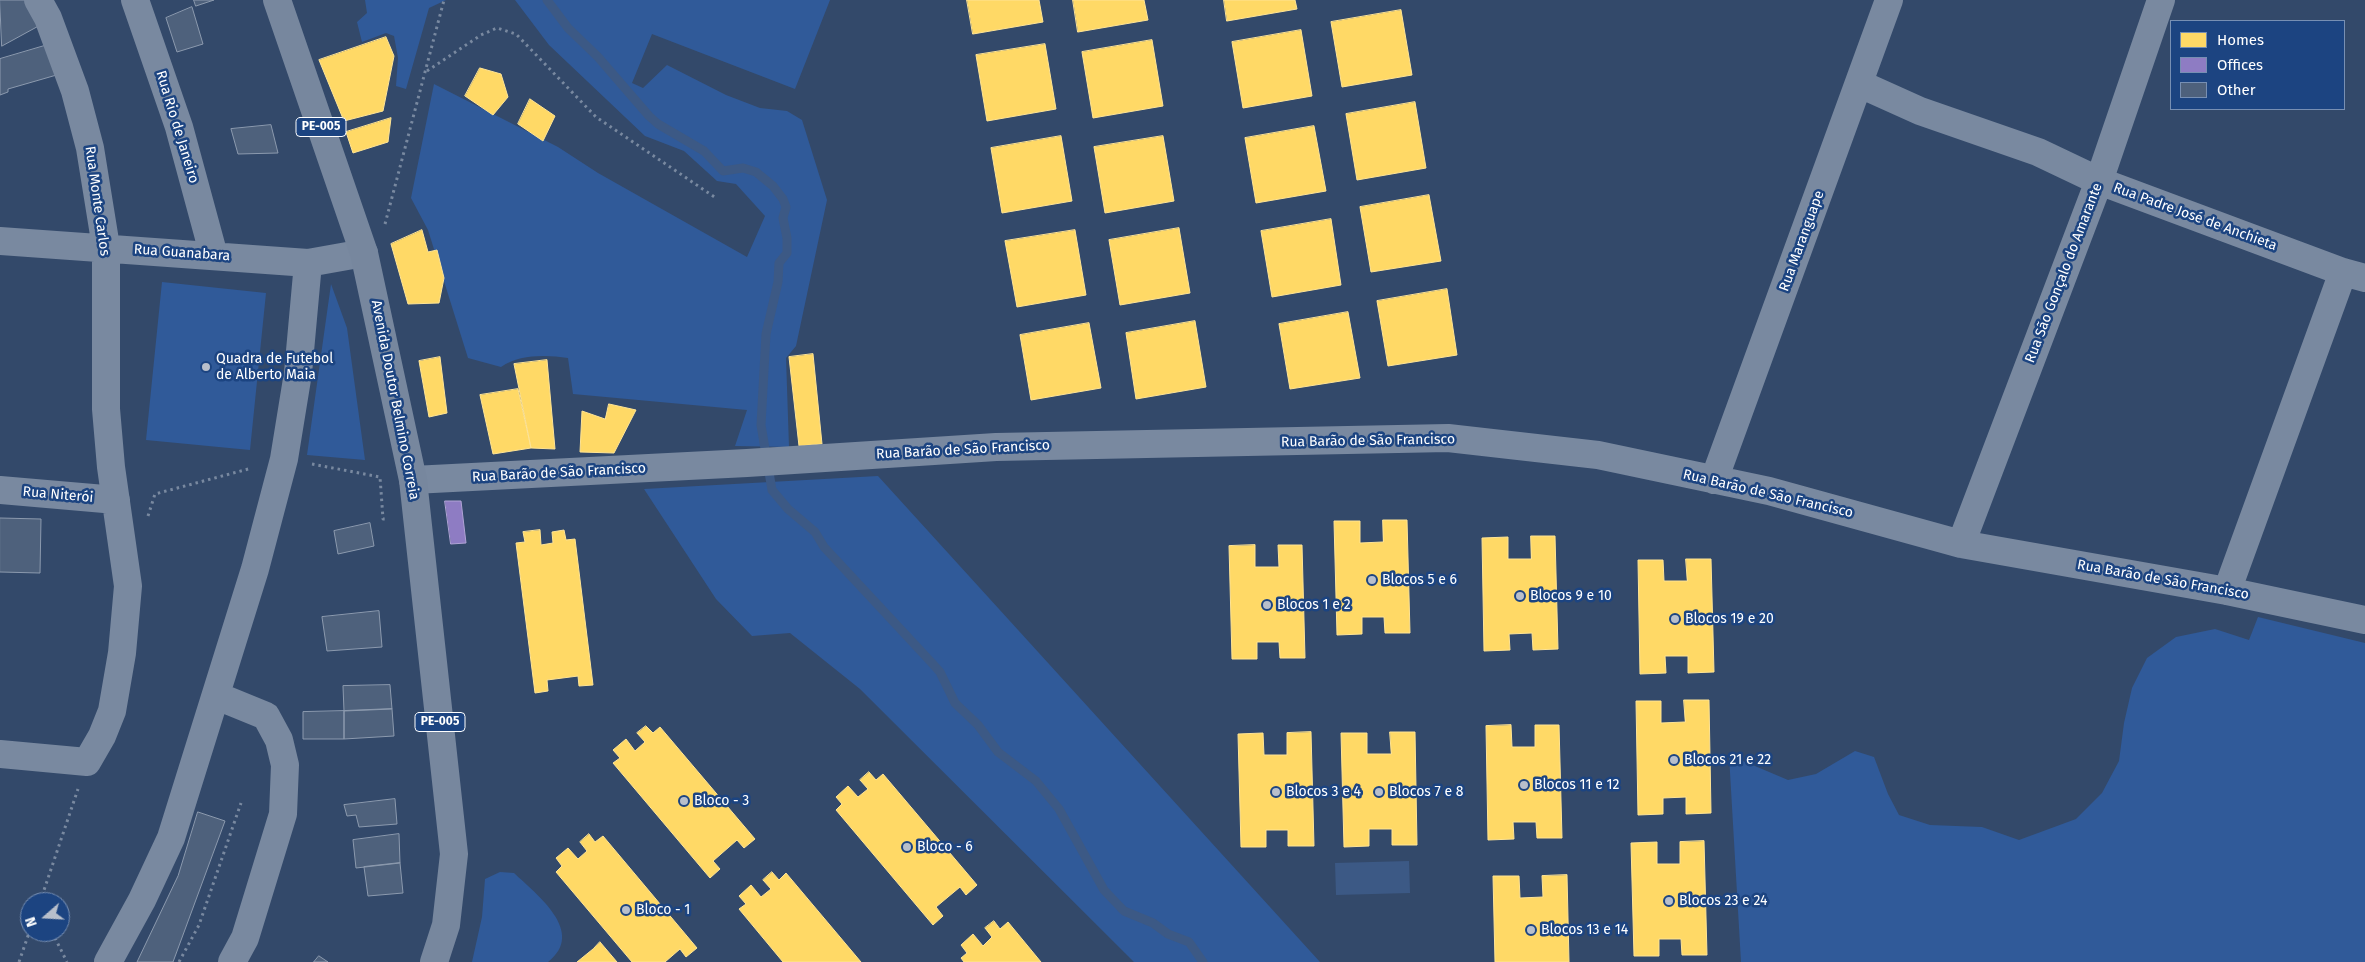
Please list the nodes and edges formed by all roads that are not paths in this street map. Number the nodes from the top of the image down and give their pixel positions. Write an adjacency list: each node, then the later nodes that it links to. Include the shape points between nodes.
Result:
1 (38, 0): 9 (street, Rua Monte Carlos, via 75,90 90,148)
2 (135, 0): 11 (street, Rua Rio de Janeiro, via 179,127)
3 (277, 0): 10 (main road, Avenida Doutor Belmino Correia / PE-005)
4 (1889, 0): 6 (street, Rua Maranguape)
5 (2161, 0): 7 (street, Rua São Gonçalo do Amarante)
6 (1860, 84): 7 (street, Rua Padre José de Anchieta, via 1920,111 2038,152); 15 (street, Rua Maranguape)
7 (2098, 181): 13 (street, Rua Padre José de Anchieta); 18 (street, Rua São Gonçalo do Amarante)
8 (0, 241): 9 (street, Rua Guanabara)
9 (106, 247): 11 (street, Rua Guanabara); 17 (street, Rua Monte Carlos, via 106,409)
10 (364, 253): 12 (street, Rua Guanabara); 14 (main road, Avenida Doutor Belmino Correia / PE-005)
11 (214, 256): 12 (street, Rua Guanabara)
12 (308, 263): 21 (street, via 298,373 284,459)
13 (2354, 275): 19 (street)
14 (413, 480): 15 (street, Rua Barão de São Francisco, via 996,446 1448,438 1598,454); 25 (main road, Avenida Doutor Belmino Correia / PE-005, via 454,854 446,925)
15 (1714, 480): 18 (street, Rua Barão de São Francisco, via 1768,491)
16 (0, 490): 17 (street, Rua Niterói)
17 (116, 500): 22 (street, Rua Monte Carlos, via 128,586 122,653 112,710 102,736 87,762)
18 (1961, 544): 19 (street, Rua Barão de São Francisco)
19 (2227, 592): 20 (street, Rua Barão de São Francisco)
20 (2365, 620)
21 (217, 696): 23 (street, via 171,838); 24 (street, via 266,716 279,740 286,765 283,814 245,938)
22 (0, 754)
23 (108, 962)
24 (232, 962)
25 (434, 962)

